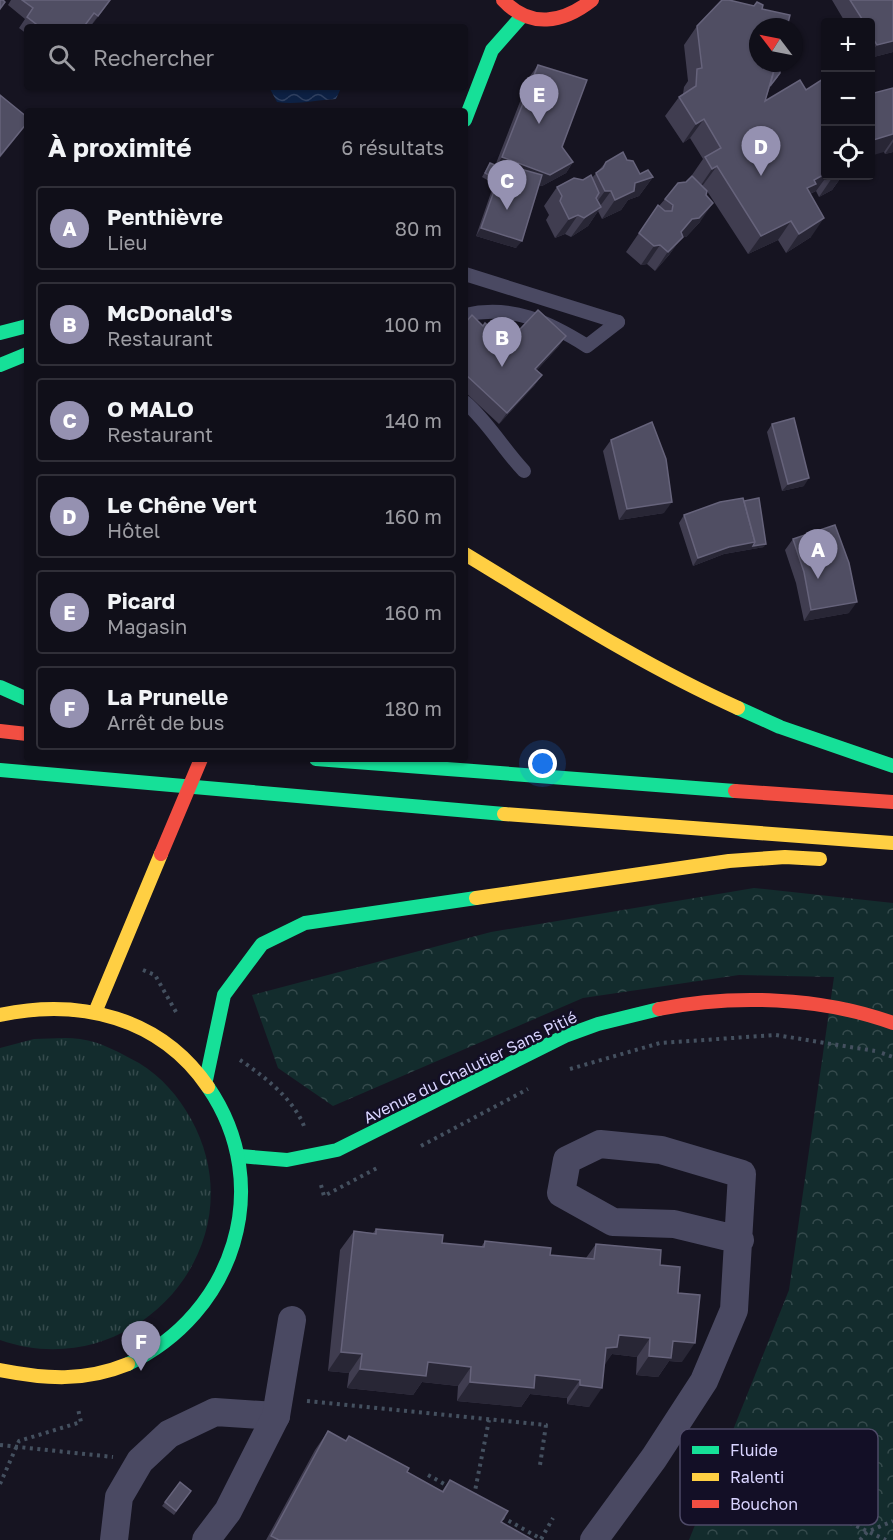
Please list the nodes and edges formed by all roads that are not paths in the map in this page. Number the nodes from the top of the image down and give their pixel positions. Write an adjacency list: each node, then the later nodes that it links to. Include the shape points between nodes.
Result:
1 (503, 0): 3 (main road)
2 (592, 0): 3 (main road, via 578,13 560,20 540,21)
3 (522, 16): 4 (main road, via 492,50)
4 (468, 112)
5 (468, 275): 6 (lane, via 618,322 587,346 558,328 507,311)
6 (468, 315)
7 (24, 327): 8 (main road)
8 (0, 333)
9 (24, 355): 10 (main road)
10 (0, 365)
11 (468, 405): 12 (lane)
12 (525, 471)
13 (468, 556): 20 (main road, via 700,691 780,728)
14 (0, 687): 15 (main road)
15 (24, 698)
16 (0, 731): 17 (main road)
17 (24, 734)
18 (200, 762): 25 (main road, bridge)
19 (352, 762): 22 (main road)
20 (893, 766)
21 (0, 770): 23 (main road, via 510,815)
22 (893, 802)
23 (893, 843)
24 (839, 860): 28 (main road, via 785,857 729,861 305,923 262,944 224,995)
25 (96, 1010): 26 (main road, via 48,1006); 28 (main road, via 138,1024 175,1048)
26 (0, 1015)
27 (893, 1023): 29 (main road, Avenue du Chalutier Sans Pitié, via 865,1012 781,1001 705,1001 634,1012 578,1029 354,1143 292,1160)
28 (206, 1080): 29 (main road, via 227,1116)
29 (240, 1156): 32 (main road, via 243,1208 231,1258 206,1304 170,1341 124,1366 73,1379 35,1378)
30 (740, 1240): 30 (street, via 742,1174 662,1150 600,1144 567,1160 561,1193 613,1222 674,1224); 36 (street, via 734,1310 704,1381)
31 (292, 1320): 33 (street)
32 (0, 1370)
33 (278, 1407): 34 (street, via 215,1412 170,1434 140,1461 119,1497); 35 (street, via 228,1511)
34 (114, 1540)
35 (206, 1540)
36 (594, 1540)

